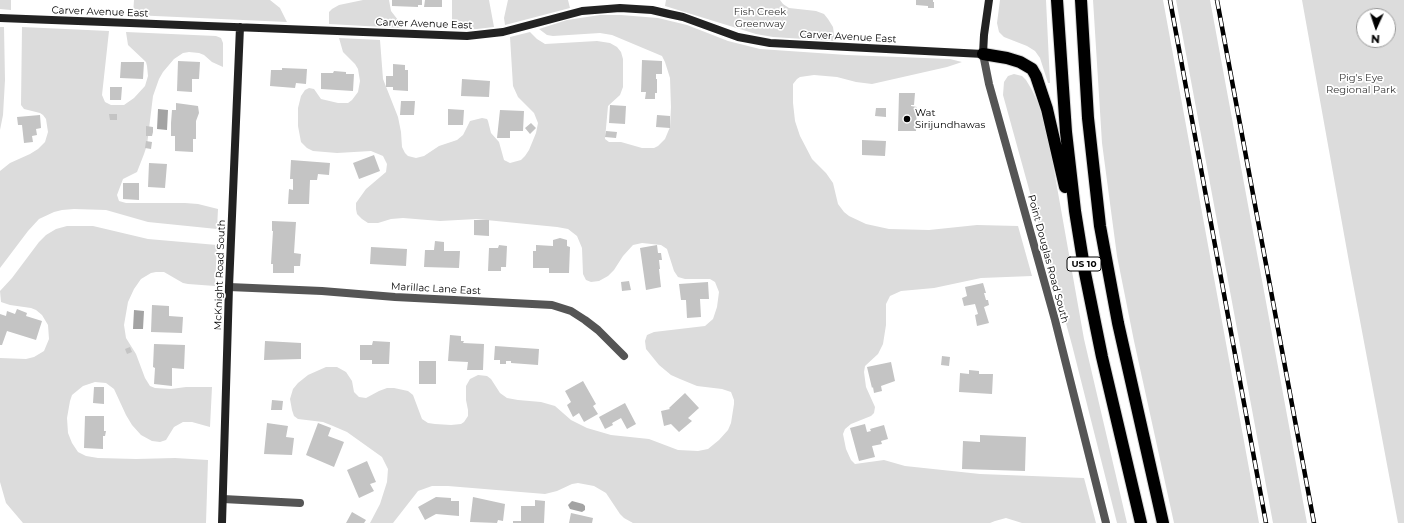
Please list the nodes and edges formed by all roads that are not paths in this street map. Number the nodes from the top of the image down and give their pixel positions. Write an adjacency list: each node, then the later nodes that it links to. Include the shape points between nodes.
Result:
1 (989, 0): 6 (street, Point Douglas Road South)
2 (1057, 0): 7 (highway, US 10, via 1068,152)
3 (1081, 0): 15 (highway, US 10, via 1089,131 1100,226 1118,323)
4 (0, 18): 5 (street, Carver Avenue East)
5 (240, 27): 6 (street, Carver Avenue East, via 476,36 511,30 582,11 620,8 652,10 683,17 738,37 770,43); 8 (street, McKnight Road South)
6 (983, 54): 7 (highway, via 1020,62 1032,70 1038,80 1053,130); 13 (street, Point Douglas Road South, via 992,97 1055,320)
7 (1085, 273): 14 (highway, US 10)
8 (229, 287): 9 (street, Marillac Lane East, via 552,305 566,309 585,320); 10 (street, McKnight Road South)
9 (624, 356)
10 (223, 499): 11 (street); 12 (street, McKnight Road South)
11 (300, 503)
12 (222, 523)
13 (1106, 523)
14 (1141, 523)
15 (1162, 523)

